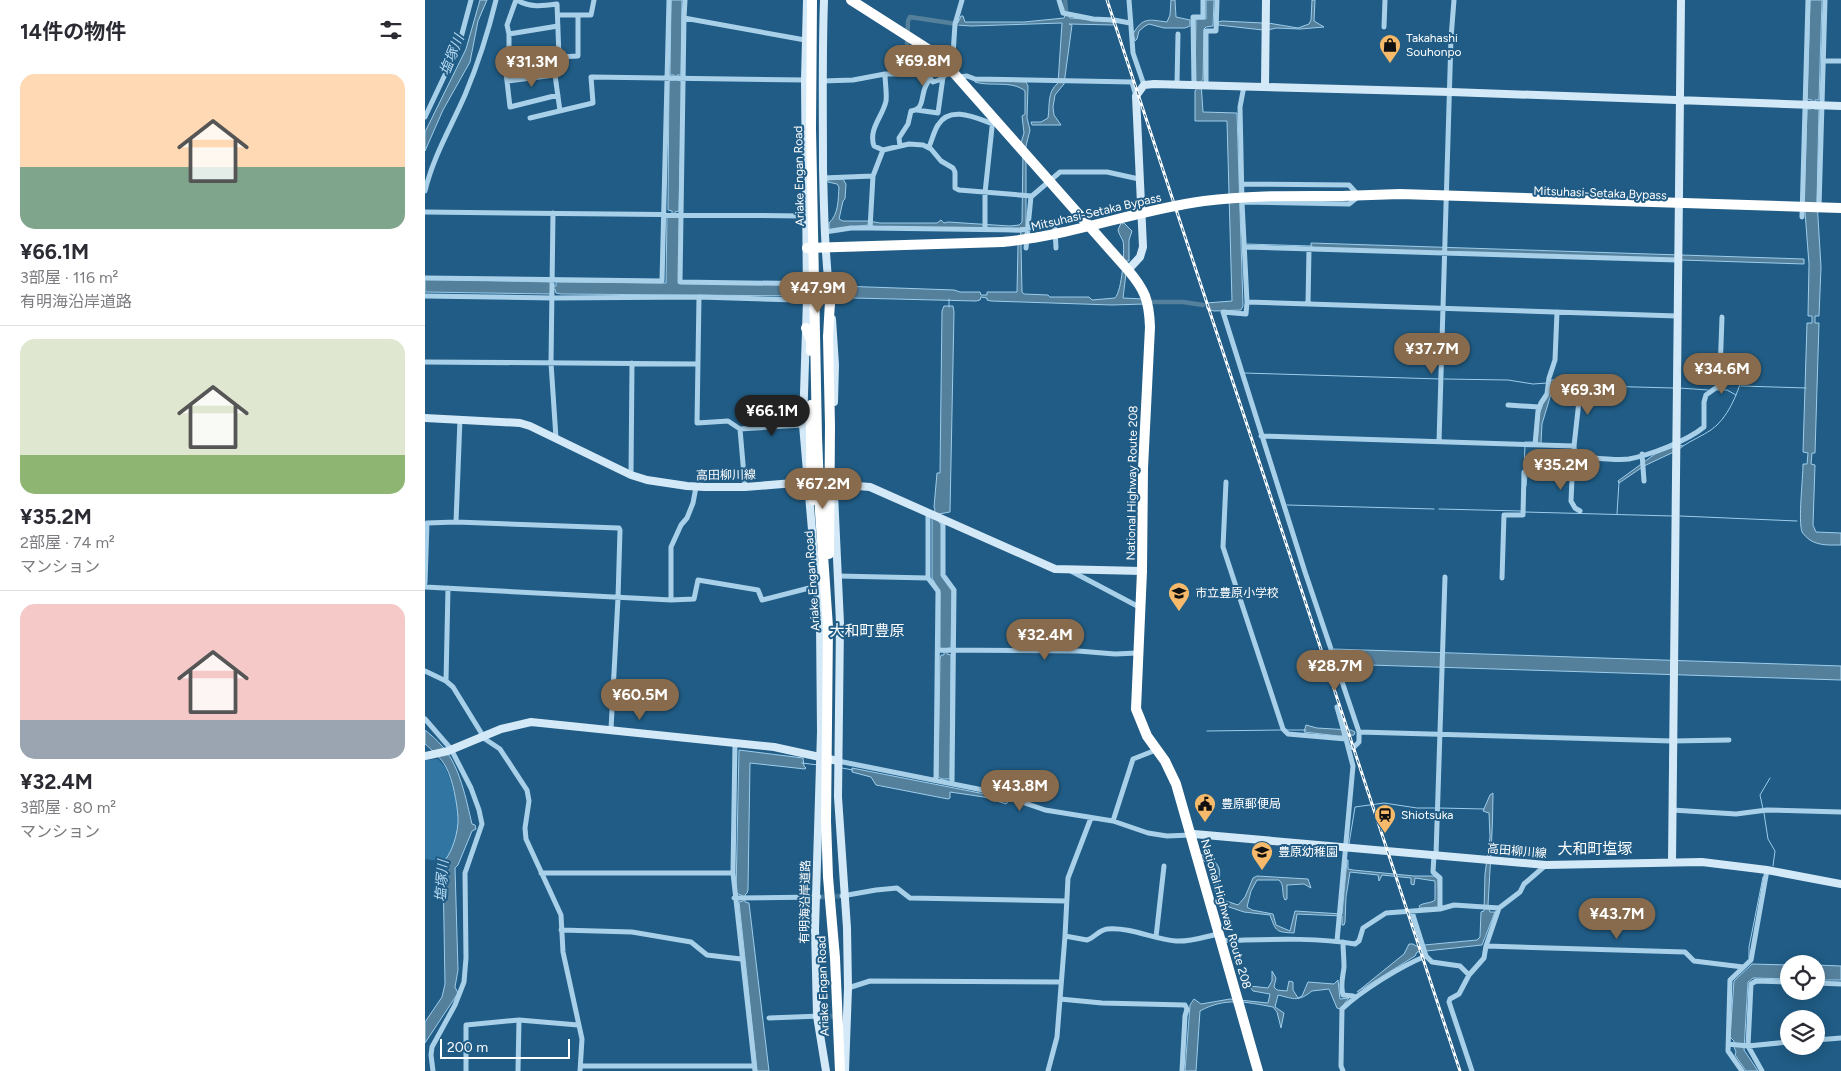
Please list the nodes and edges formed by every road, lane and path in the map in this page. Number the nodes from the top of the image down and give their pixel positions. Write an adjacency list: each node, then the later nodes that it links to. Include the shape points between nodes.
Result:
1 (471, 0): 63 (street, via 459,45)
2 (496, 0): 75 (street, via 487,40 437,155)
3 (517, 0): 22 (street, via 525,5 539,6); 29 (street, via 507,26)
4 (594, 0): 24 (street, via 591,15)
5 (669, 0): 42 (street)
6 (685, 0): 25 (street)
7 (807, 0): 31 (main road)
8 (812, 0): 99 (highway, Ariake Engan Road, bridge)
9 (824, 0): 32 (main road)
10 (851, 0): 40 (highway, National Highway Route 208, via 931,51)
11 (962, 0): 40 (street, via 955,24)
12 (1059, 0): 26 (street, via 1063,13)
13 (1129, 0): 26 (street)
14 (1203, 0): 50 (street, via 1203,17 1193,17)
15 (1217, 0): 51 (street, via 1216,31 1207,31)
16 (1266, 0): 53 (main road)
17 (1385, 0): 28 (street)
18 (1454, 0): 54 (street)
19 (1681, 0): 57 (main road)
20 (1808, 0): 58 (street)
21 (1825, 0): 36 (street)
22 (557, 2): 23 (street)
23 (558, 15): 24 (street); 27 (street)
24 (579, 15): 35 (street, via 578,56)
25 (684, 18): 31 (street); 43 (street)
26 (1130, 23): 49 (street, via 1133,54)
27 (558, 26): 29 (street); 33 (street)
28 (1384, 27)
29 (509, 34): 34 (street)
30 (1178, 34): 48 (street)
31 (805, 40): 32 (main road); 45 (main road)
32 (823, 45): 47 (main road)
33 (559, 49): 34 (street); 35 (street)
34 (509, 55): 46 (street, via 505,64)
35 (559, 56): 38 (street)
36 (1824, 61): 37 (street); 58 (street)
37 (1841, 61)
38 (555, 74): 46 (street); 55 (street)
39 (885, 74): 44 (street, via 924,74); 47 (street); 69 (street, via 885,104 875,124 872,140 874,146)
40 (955, 74): 41 (street); 56 (street, via 975,79 1132,82); 66 (highway, National Highway Route 208)
41 (943, 77): 44 (street, via 933,82); 62 (street)
42 (668, 78): 43 (street); 61 (street, via 591,77 593,104); 88 (street)
43 (684, 78): 45 (street); 89 (street)
44 (930, 79): 60 (street)
45 (805, 80): 47 (main road); 99 (main road)
46 (507, 81): 55 (street, via 509,107)
47 (822, 81): 71 (main road)
48 (1177, 84): 49 (main road); 50 (main road)
49 (1145, 85): 56 (main road)
50 (1193, 85): 51 (main road)
51 (1204, 85): 52 (main road)
52 (1244, 86): 53 (main road); 74 (street, via 1240,108)
53 (1265, 86): 54 (main road)
54 (1451, 92): 57 (main road); 79 (street)
55 (558, 95): 61 (street)
56 (1136, 96): 72 (main road)
57 (1679, 100): 58 (main road); 81 (main road)
58 (1813, 105): 59 (main road); 83 (street); 84 (street)
59 (1841, 106)
60 (917, 110): 62 (street); 67 (street, via 911,111 908,124 899,138)
61 (561, 111): 64 (street)
62 (938, 113): 65 (street)
63 (425, 117)
64 (530, 118)
65 (945, 118): 66 (street, via 956,114); 68 (street, via 937,125)
66 (993, 120): 73 (highway, National Highway Route 208); 76 (street)
67 (900, 146): 68 (street, via 916,144); 69 (street)
68 (929, 148): 76 (street, via 953,168 955,188)
69 (883, 150): 70 (street)
70 (873, 176): 71 (street); 92 (street)
71 (823, 178): 94 (main road)
72 (1139, 179): 73 (street, via 1107,172 1061,172); 103 (main road, via 1143,247 1140,257)
73 (1050, 182): 77 (street); 103 (highway, National Highway Route 208)
74 (1242, 184): 78 (street, via 1349,185); 80 (street)
75 (425, 191)
76 (985, 193): 77 (street); 91 (street)
77 (1031, 196): 93 (street)
78 (1359, 196): 79 (highway, Mitsuhasi-Setaka Bypass); 80 (street, via 1349,204); 95 (highway, Mitsuhasi-Setaka Bypass, bridge, via 1204,201 1058,235 1002,242)
79 (1447, 198): 81 (highway, Mitsuhasi-Setaka Bypass); 101 (street)
80 (1242, 202): 96 (street)
81 (1678, 205): 84 (highway, Mitsuhasi-Setaka Bypass); 102 (main road)
82 (1841, 208): 83 (highway, Mitsuhasi-Setaka Bypass)
83 (1819, 209): 84 (highway, Mitsuhasi-Setaka Bypass); 86 (highway, Mitsuhasi-Setaka Bypass)
84 (1802, 211)
85 (425, 212): 87 (street)
86 (1841, 212)
87 (553, 213): 88 (street); 105 (street)
88 (663, 214): 89 (street); 105 (street, via 662,281)
89 (681, 214): 90 (street); 106 (street, via 680,282)
90 (802, 216)
91 (985, 226): 92 (street); 93 (street)
92 (870, 228): 94 (street)
93 (1027, 229): 97 (street); 98 (street, via 1053,223)
94 (825, 232): 95 (main road)
95 (825, 247): 99 (highway, Mitsuhasi-Setaka Bypass); 107 (main road)
96 (1245, 247): 100 (street); 113 (street)
97 (1026, 248)
98 (1056, 248)
99 (810, 249): 106 (main road); 162 (highway, Ariake Engan Road, bridge)
100 (1309, 249): 101 (street); 114 (street)
101 (1446, 254): 102 (street); 115 (street)
102 (1677, 258): 117 (main road)
103 (1128, 270): 150 (highway, National Highway Route 208, via 1141,286 1149,307)
104 (425, 278): 105 (street)
105 (552, 279): 110 (street)
106 (807, 284): 107 (street); 111 (main road)
107 (828, 284): 112 (main road)
108 (425, 296): 110 (street)
109 (699, 297): 110 (street); 111 (street); 123 (street)
110 (551, 298): 121 (street)
111 (807, 300): 112 (street); 119 (main road)
112 (830, 301): 143 (main road, via 835,365); 162 (highway, bridge)
113 (1247, 302): 114 (street); 131 (street, via 1245,314 1223,312)
114 (1308, 304): 115 (street)
115 (1444, 309): 116 (street); 133 (street)
116 (1557, 312): 117 (street); 126 (street, via 1555,360 1547,394)
117 (1677, 316): 134 (main road)
118 (1722, 317): 134 (street, via 1720,373 1717,386 1706,395 1704,428)
119 (806, 328): 129 (main road); 162 (highway, bridge, via 811,341 811,476)
120 (425, 362): 121 (street)
121 (551, 363): 122 (street); 132 (street)
122 (632, 363): 123 (street); 139 (street)
123 (697, 364): 130 (street, via 697,424 728,421)
124 (1581, 383): 136 (street)
125 (1508, 405): 126 (street)
126 (1539, 407): 135 (street)
127 (425, 418): 128 (main road, 高田柳川線)
128 (460, 419): 132 (main road, 高田柳川線, via 520,422); 148 (street)
129 (803, 425): 130 (street); 141 (main road)
130 (740, 429): 145 (street)
131 (1261, 436): 133 (street); 171 (street)
132 (556, 438): 139 (main road, 高田柳川線)
133 (1439, 442): 135 (street)
134 (1676, 444): 137 (street); 176 (main road)
135 (1535, 445): 136 (street)
136 (1574, 446): 138 (street)
137 (1642, 454): 138 (street, via 1628,459); 140 (street)
138 (1574, 457): 146 (street, via 1571,501); 154 (street, via 1548,473 1524,472 1523,515 1504,514)
139 (631, 474): 144 (main road, 高田柳川線)
140 (1643, 481)
141 (807, 482): 143 (main road, 高田柳川線); 145 (main road, 高田柳川線); 156 (main road)
142 (1226, 482): 174 (street, via 1223,546 1283,730 1288,734)
143 (834, 483): 147 (main road, 高田柳川線, via 870,486); 151 (main road)
144 (696, 487): 145 (main road, 高田柳川線); 160 (street, via 687,518 670,550)
145 (745, 487)
146 (1580, 511)
147 (935, 515): 149 (main road, 高田柳川線, via 1045,565); 153 (street); 164 (street, via 943,574 954,590)
148 (456, 522): 155 (street, via 427,523); 159 (street, via 619,528)
149 (1069, 570): 150 (main road, 高田柳川線); 161 (street)
150 (1142, 571): 161 (highway, National Highway Route 208)
151 (838, 576): 153 (street); 183 (main road)
152 (1445, 577): 172 (street)
153 (928, 578): 163 (street, via 938,591)
154 (1502, 578)
155 (425, 582)
156 (817, 586): 160 (street, via 762,600 758,590 698,580 694,599); 182 (main road, 有明海沿岸道路)
157 (425, 587): 158 (street)
158 (448, 588): 159 (street); 167 (street)
159 (619, 598): 160 (street); 170 (street)
160 (671, 600)
161 (1141, 608): 165 (highway, National Highway Route 208)
162 (828, 627): 190 (highway, Ariake Engan Road, bridge)
163 (938, 650): 164 (street); 184 (street)
164 (953, 651): 165 (street, via 1079,651); 185 (street)
165 (1137, 658): 180 (highway, National Highway Route 208, via 1136,708)
166 (425, 671): 167 (street)
167 (446, 681): 173 (street)
168 (1337, 707): 174 (street)
169 (425, 719): 179 (street)
170 (611, 730): 173 (main road, via 531,722); 177 (main road)
171 (1359, 732): 172 (street); 178 (street, via 1359,742)
172 (1440, 734): 176 (street); 193 (street)
173 (483, 736): 179 (main road); 198 (street, via 500,749 527,790 525,839)
174 (1345, 739): 178 (street)
175 (1729, 740): 176 (street)
176 (1672, 741): 186 (main road)
177 (735, 743): 182 (main road); 199 (street)
178 (1349, 748): 192 (street, via 1353,766)
179 (449, 750): 181 (main road); 237 (street, via 471,788 481,824 465,873 466,958 463,982 455,1005 432,1047)
180 (1156, 750): 189 (street, via 1133,759); 191 (highway, National Highway Route 208, via 1176,784)
181 (425, 756)
182 (821, 756): 183 (main road); 190 (main road, 有明海沿岸道路)
183 (838, 761): 184 (street); 201 (main road)
184 (936, 779): 185 (street)
185 (952, 783): 188 (street, via 993,792 1045,810)
186 (1672, 810): 187 (street, via 1736,814 1767,810); 194 (main road)
187 (1841, 812)
188 (1091, 818): 189 (street); 204 (street, via 1068,878)
189 (1113, 821): 191 (street, via 1157,835)
190 (821, 825): 202 (main road, 有明海沿岸道路); 241 (highway, Ariake Engan Road, via 835,958)
191 (1191, 834): 192 (main road, 高田柳川線); 211 (highway, National Highway Route 208)
192 (1346, 848): 193 (main road, 高田柳川線); 212 (street)
193 (1435, 855): 195 (main road, 高田柳川線); 206 (street, via 1433,872 1440,878)
194 (1671, 862): 195 (main road, 高田柳川線); 197 (main road, 高田柳川線)
195 (1546, 865): 205 (street)
196 (1164, 866): 210 (street)
197 (1767, 870): 200 (main road, 高田柳川線); 216 (street, via 1751,960)
198 (541, 873): 199 (street); 208 (street, via 561,915)
199 (733, 873): 203 (street)
200 (1841, 884)
201 (844, 895): 204 (street, via 897,888 910,898); 222 (main road)
202 (817, 897): 203 (street); 225 (main road, 有明海沿岸道路)
203 (734, 898): 215 (street)
204 (1066, 900): 209 (street)
205 (1499, 908): 206 (street, via 1454,905); 213 (street)
206 (1440, 909): 207 (street)
207 (1412, 912): 212 (street, via 1386,913 1363,928 1357,943); 214 (street)
208 (561, 930): 215 (street, via 625,931 691,942 707,954); 228 (street)
209 (1065, 936): 210 (street, via 1090,940 1108,929); 218 (street)
210 (1157, 937): 211 (street, via 1177,941)
211 (1219, 938): 212 (street); 245 (highway, National Highway Route 208)
212 (1340, 942): 223 (street, via 1344,963 1342,992)
213 (1487, 946): 216 (street, via 1685,952 1694,961); 217 (street, via 1482,962)
214 (1426, 956): 217 (street, via 1432,962 1460,966); 223 (street)
215 (741, 959): 236 (street)
216 (1743, 967): 232 (street, via 1730,980)
217 (1469, 975): 247 (street, via 1459,994 1449,1002)
218 (1061, 982): 222 (street, via 870,981); 224 (street)
219 (1780, 982): 233 (street, via 1756,981 1751,984)
220 (1825, 983): 221 (street)
221 (1841, 984)
222 (848, 988): 242 (main road, via 844,1016)
223 (1355, 997): 246 (street, via 1341,1012)
224 (1060, 999): 243 (street, via 1057,1037); 244 (street, via 1102,1004 1185,1005)
225 (819, 1016): 226 (street); 240 (main road, 有明海沿岸道路)
226 (769, 1018)
227 (519, 1020): 228 (street); 238 (street, via 466,1025); 239 (street)
228 (578, 1025): 234 (street, via 582,1039)
229 (1841, 1038): 230 (street)
230 (1825, 1039)
231 (1780, 1043): 233 (street)
232 (1728, 1044): 233 (street); 248 (street, via 1728,1051)
233 (1748, 1046): 249 (street)
234 (581, 1068): 235 (street)
235 (668, 1069): 236 (street)
236 (754, 1069)
237 (433, 1071)
238 (466, 1071)
239 (517, 1071)
240 (826, 1071)
241 (840, 1071)
242 (845, 1071)
243 (1048, 1071)
244 (1181, 1071)
245 (1257, 1071)
246 (1343, 1071)
247 (1472, 1071)
248 (1742, 1071)
249 (1762, 1071)

